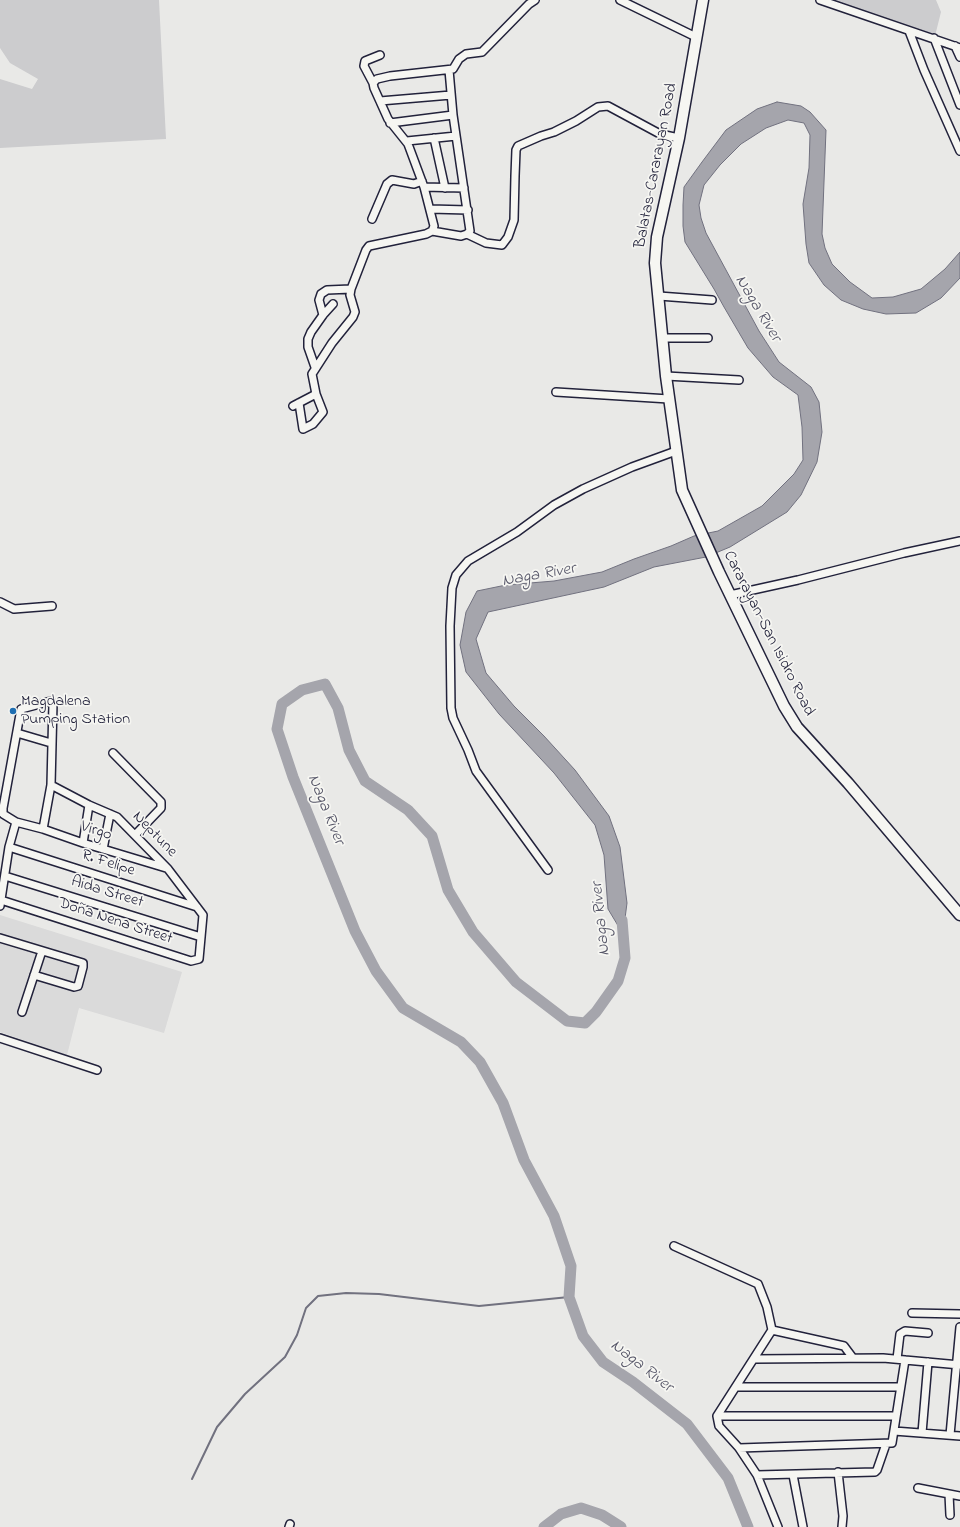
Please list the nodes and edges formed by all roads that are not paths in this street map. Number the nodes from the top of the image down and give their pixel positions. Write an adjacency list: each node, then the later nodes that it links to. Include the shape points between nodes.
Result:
1 (620, 0): 6 (street)
2 (703, 0): 6 (main road, Balatas-Cararayan Road)
3 (820, 0): 5 (street)
4 (530, 1): 11 (street, via 482,52 466,54 458,59 453,69)
5 (909, 31): 7 (street); 22 (street)
6 (696, 37): 20 (main road, Balatas-Cararayan Road)
7 (934, 38): 8 (street); 15 (street)
8 (958, 47): 10 (street)
9 (380, 56): 12 (street, via 366,61 364,66)
10 (960, 56)
11 (449, 70): 12 (street, via 390,76 377,79); 13 (street)
12 (373, 83): 14 (street)
13 (451, 95): 14 (street); 16 (street)
14 (380, 101): 17 (street)
15 (960, 105)
16 (453, 115): 17 (street); 18 (street)
17 (390, 123): 21 (street)
18 (456, 136): 19 (street); 25 (street)
19 (434, 138): 21 (street); 24 (street)
20 (679, 138): 30 (street, via 660,134 608,106 598,107 554,132 518,146 514,220 502,245 486,243); 32 (main road, Balatas-Cararayan Road, via 657,236 655,263)
21 (407, 141): 23 (street)
22 (960, 151)
23 (423, 184): 24 (street); 26 (street); 28 (street, via 392,180 387,184)
24 (445, 188): 25 (street)
25 (464, 188): 27 (street)
26 (430, 209): 27 (street); 29 (street, via 434,226)
27 (468, 210): 30 (street, via 470,231)
28 (372, 219)
29 (432, 231): 30 (street, via 461,236); 31 (street, via 369,246)
30 (467, 234)
31 (351, 289): 35 (street, via 327,290 321,294 318,300); 38 (street, via 350,295 355,312 353,317)
32 (659, 296): 33 (street); 36 (main road, Balatas-Cararayan Road)
33 (712, 300)
34 (333, 304): 35 (street)
35 (323, 315): 38 (street, via 308,339)
36 (662, 338): 37 (street); 39 (main road, Cararayan-San Isidro Road)
37 (708, 338)
38 (315, 367): 42 (street, via 312,374)
39 (666, 376): 40 (street); 43 (main road, Cararayan-San Isidro Road)
40 (739, 380)
41 (556, 392): 43 (street)
42 (316, 394): 42 (street, via 296,404 303,429 312,424 323,412)
43 (669, 399): 44 (main road, Cararayan-San Isidro Road)
44 (676, 451): 46 (main road, Cararayan-San Isidro Road, via 682,490); 62 (street, via 632,467 554,505 517,532 468,561 456,575 452,588 450,626 453,718 476,771)
45 (960, 541): 46 (street)
46 (730, 595): 66 (main road, Cararayan-San Isidro Road, via 784,706 797,727)
47 (0, 602): 48 (street, via 14,609)
48 (52, 606)
49 (17, 733): 50 (street); 50 (street, via 21,709 51,701); 55 (street, via 3,808 3,814)
50 (51, 743): 52 (street)
51 (113, 752): 57 (street, via 161,802 161,808)
52 (50, 785): 53 (street, Neptune); 56 (street)
53 (89, 805): 54 (street, Neptune); 58 (street)
54 (110, 814): 57 (street, Neptune, via 117,817); 60 (street)
55 (16, 822): 56 (street, Virgo); 59 (street)
56 (43, 829): 58 (street, Virgo)
57 (135, 835): 61 (street, Neptune)
58 (83, 843): 60 (street, Virgo)
59 (9, 848): 63 (street); 65 (street, R. Felipe)
60 (103, 849): 61 (street, Virgo)
61 (168, 869): 65 (street, Neptune)
62 (548, 870)
63 (5, 876): 64 (street); 67 (street, Aida Street)
64 (1, 903): 67 (street, Doña Nena Street, via 192,961 199,959)
65 (198, 907): 67 (street, Neptune, via 203,915)
66 (960, 915)
67 (201, 937)
68 (0, 938): 69 (street)
69 (42, 951): 70 (street); 70 (street, via 83,963 78,986)
70 (34, 975): 71 (street)
71 (22, 1012)
72 (0, 1038): 73 (street)
73 (97, 1070)
74 (674, 1246): 78 (street, via 758,1284)
75 (912, 1313): 76 (street)
76 (960, 1314)
77 (960, 1327): 85 (street)
78 (772, 1330): 80 (street, via 844,1346); 81 (street)
79 (928, 1333): 82 (street, via 905,1331 900,1334)
80 (853, 1358): 81 (street); 82 (street)
81 (754, 1359): 86 (street)
82 (897, 1359): 83 (street)
83 (905, 1360): 84 (street); 87 (street)
84 (928, 1362): 85 (street); 91 (street)
85 (959, 1365): 92 (street)
86 (736, 1387): 87 (street); 88 (street)
87 (900, 1387): 89 (street)
88 (717, 1416): 89 (street); 95 (street, via 719,1426)
89 (896, 1416): 90 (street)
90 (894, 1431): 91 (street); 94 (street, via 892,1443)
91 (922, 1433): 92 (street)
92 (950, 1436): 93 (street)
93 (960, 1436)
94 (886, 1444): 95 (street); 96 (street, via 875,1472)
95 (739, 1448): 97 (street)
96 (838, 1472): 98 (street); 105 (street)
97 (757, 1475): 98 (street); 103 (street)
98 (793, 1475): 104 (street)
99 (918, 1488): 100 (street)
100 (949, 1494): 101 (street); 102 (street)
101 (960, 1496)
102 (950, 1515)
103 (778, 1527)
104 (803, 1527)
105 (842, 1527)

